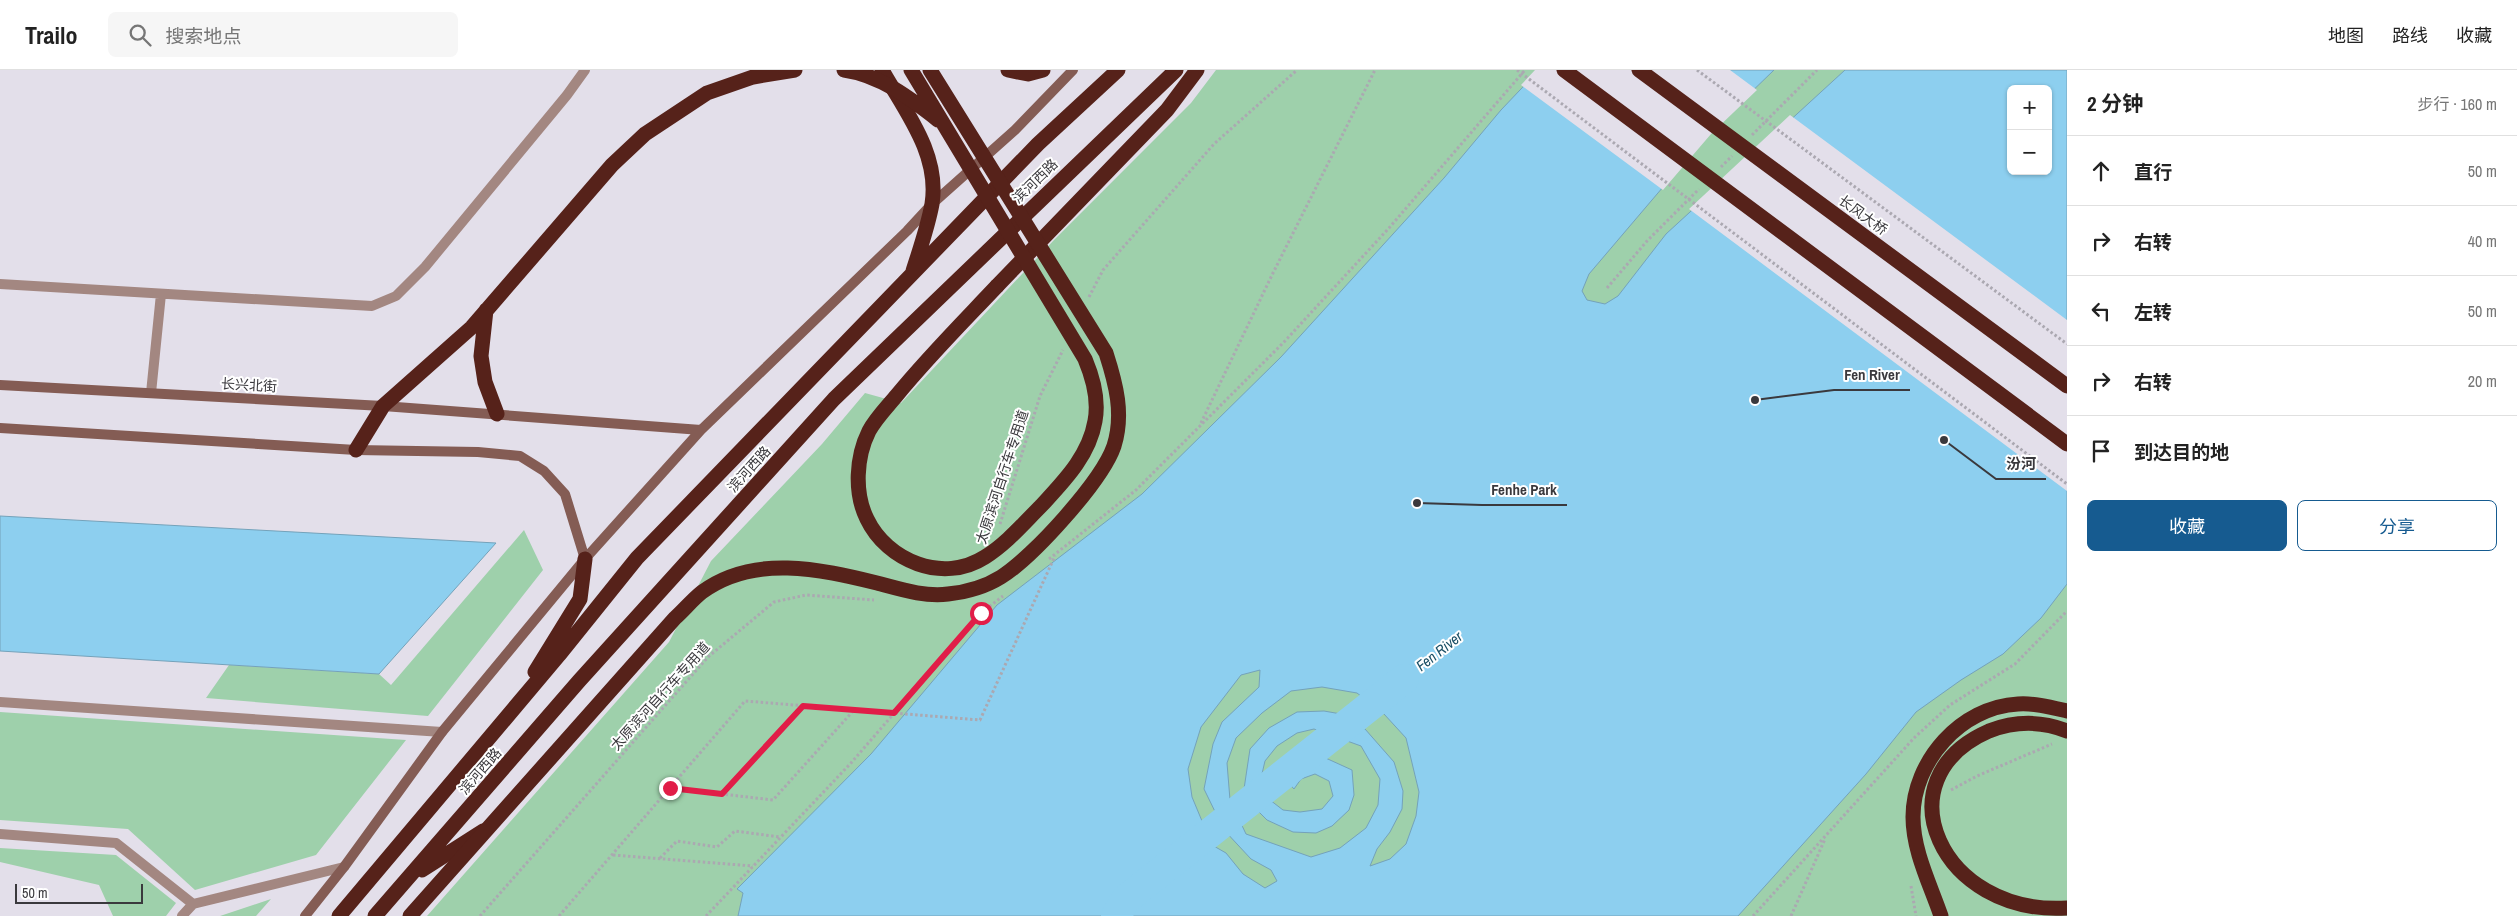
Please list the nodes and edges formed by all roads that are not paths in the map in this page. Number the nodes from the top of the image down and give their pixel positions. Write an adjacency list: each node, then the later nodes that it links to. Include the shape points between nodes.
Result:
1 (585, 70): 19 (street, via 568,95 425,267 396,296 372,306)
2 (795, 70): 20 (highway, via 753,77 707,93 645,134 612,165)
3 (844, 70): 15 (highway, bridge, via 860,72 907,96)
4 (882, 70): 16 (highway, via 928,153 933,175)
5 (912, 70): 15 (highway, bridge)
6 (930, 70): 36 (highway, bridge, via 1106,353 1118,389 1119,416 1114,446 1100,474 1028,555 1002,576 969,592 946,595 913,592 829,572 775,567 745,572 702,592 674,618)
7 (1008, 70): 8 (highway, via 1028,74)
8 (1043, 70)
9 (1073, 70): 16 (street, via 1015,130)
10 (1118, 70): 17 (highway, 滨河西路, via 1038,144)
11 (1176, 70): 39 (highway, 滨河西路, via 834,400 579,681)
12 (1198, 70): 15 (highway, bridge, via 1167,110 997,286 913,375 870,430 862,449 858,476 860,506 886,547 910,562 935,568 959,566 984,558 1007,540 1063,482 1090,442 1096,401 1093,376 1085,359)
13 (1564, 70): 28 (highway, bridge)
14 (1639, 70): 22 (highway, 长风大桥, bridge)
15 (945, 125)
16 (932, 204): 17 (highway); 27 (street)
17 (913, 272): 33 (highway, 滨河西路, via 637,558)
18 (0, 284): 19 (street)
19 (161, 294): 23 (street)
20 (486, 310): 24 (highway, via 472,327); 25 (highway, via 481,356 485,382)
21 (0, 384): 23 (street, 长兴北街)
22 (2067, 386)
23 (151, 393): 24 (street, 长兴北街)
24 (383, 406): 25 (street, 长兴北街); 29 (highway)
25 (497, 414): 27 (street, 长兴北街)
26 (0, 428): 29 (street)
27 (701, 430): 30 (street)
28 (2067, 444)
29 (356, 450): 30 (street, via 520,456 544,471 565,494)
30 (585, 559): 33 (highway, via 580,599); 34 (street)
31 (0, 702): 34 (street)
32 (2067, 711): 47 (highway, bridge, via 2043,704 1994,708 1952,733 1933,754 1916,795 1913,823 1926,877)
33 (510, 712): 44 (highway, 滨河西路)
34 (442, 732): 38 (street)
35 (2062, 736): 41 (highway, bridge, via 2040,723 2018,723 1981,735 1949,764 1939,782 1932,816 1939,854 1947,870 1980,902 2024,915)
36 (488, 828): 39 (highway); 46 (highway, bridge)
37 (0, 834): 40 (street, via 116,843)
38 (344, 868): 40 (street); 43 (street)
39 (408, 878): 45 (highway, 滨河西路)
40 (193, 904): 42 (street)
41 (2067, 908)
42 (182, 916)
43 (305, 916)
44 (339, 916)
45 (375, 916)
46 (410, 916)
47 (1941, 916)

